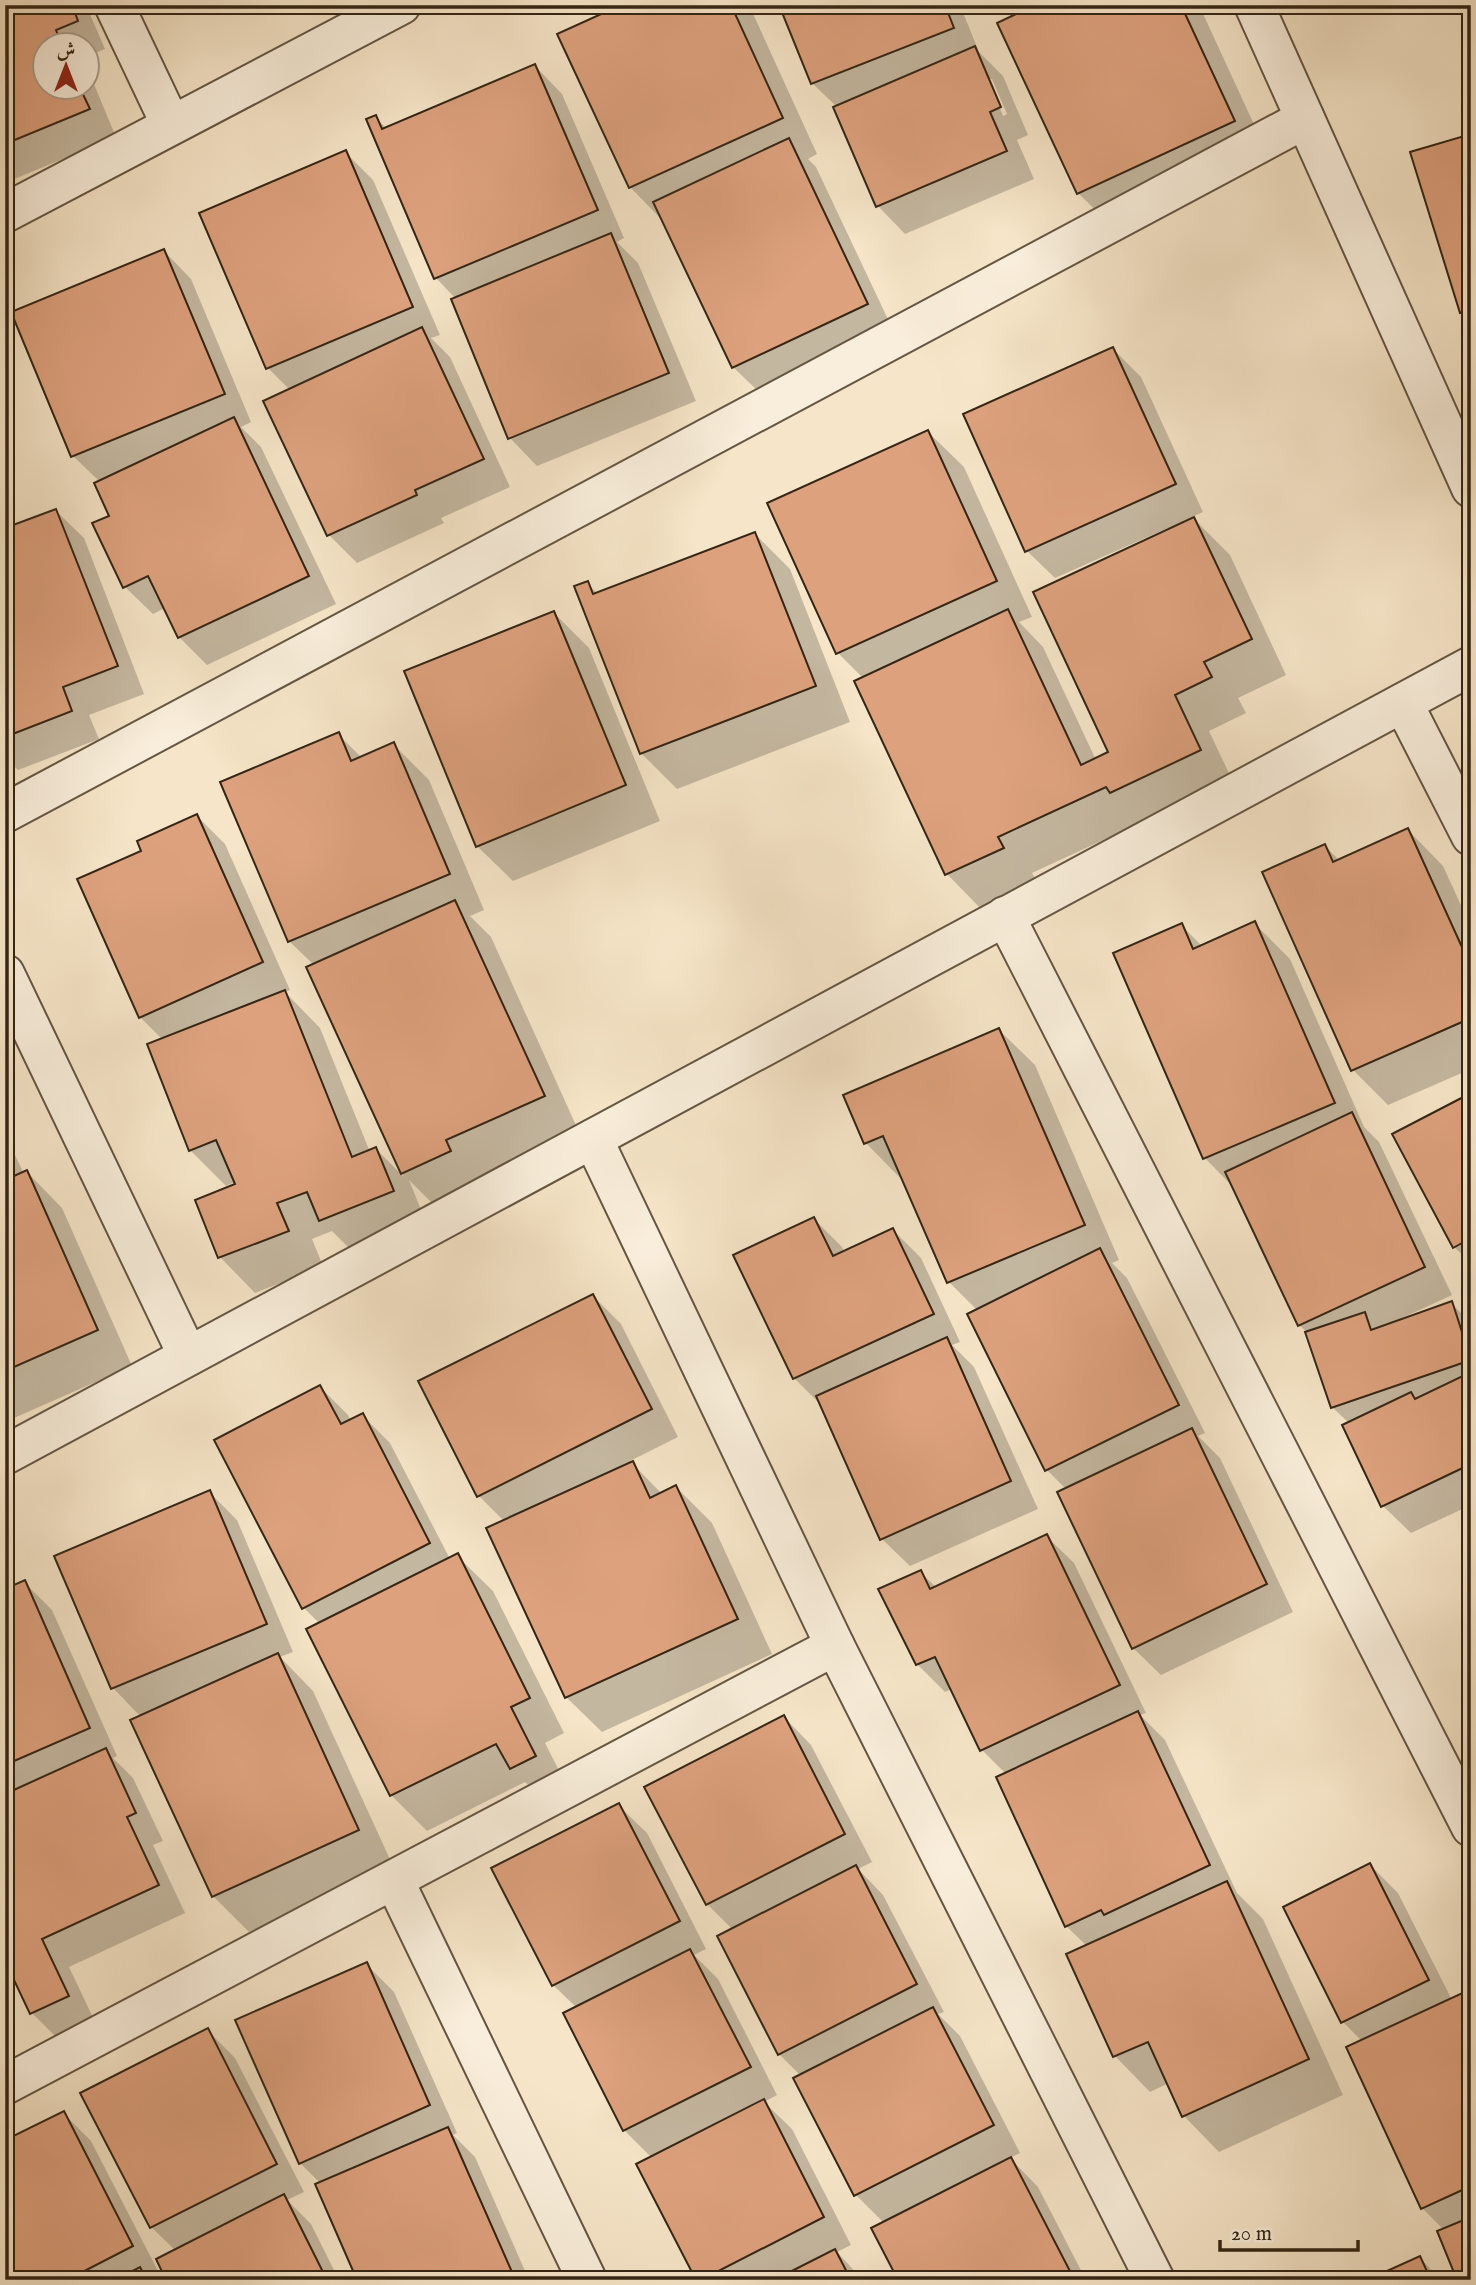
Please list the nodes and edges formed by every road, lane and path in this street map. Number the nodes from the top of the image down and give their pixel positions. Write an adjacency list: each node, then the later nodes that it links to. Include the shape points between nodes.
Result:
1 (114, 5): 5 (street)
2 (401, 5): 5 (street)
3 (1254, 5): 4 (street)
4 (1306, 119): 7 (street); 10 (street)
5 (171, 125): 6 (street)
6 (5, 213)
7 (1471, 488)
8 (1471, 666): 9 (street)
9 (1403, 703): 11 (street); 12 (street)
10 (5, 813)
11 (1471, 836)
12 (1005, 916): 14 (street); 18 (street)
13 (5, 974): 15 (street)
14 (593, 1139): 15 (street); 17 (street)
15 (188, 1356): 16 (street)
16 (5, 1455)
17 (835, 1646): 19 (street); 22 (street)
18 (1471, 1827)
19 (394, 1880): 20 (street); 21 (street)
20 (5, 2085)
21 (587, 2280)
22 (1155, 2280)

